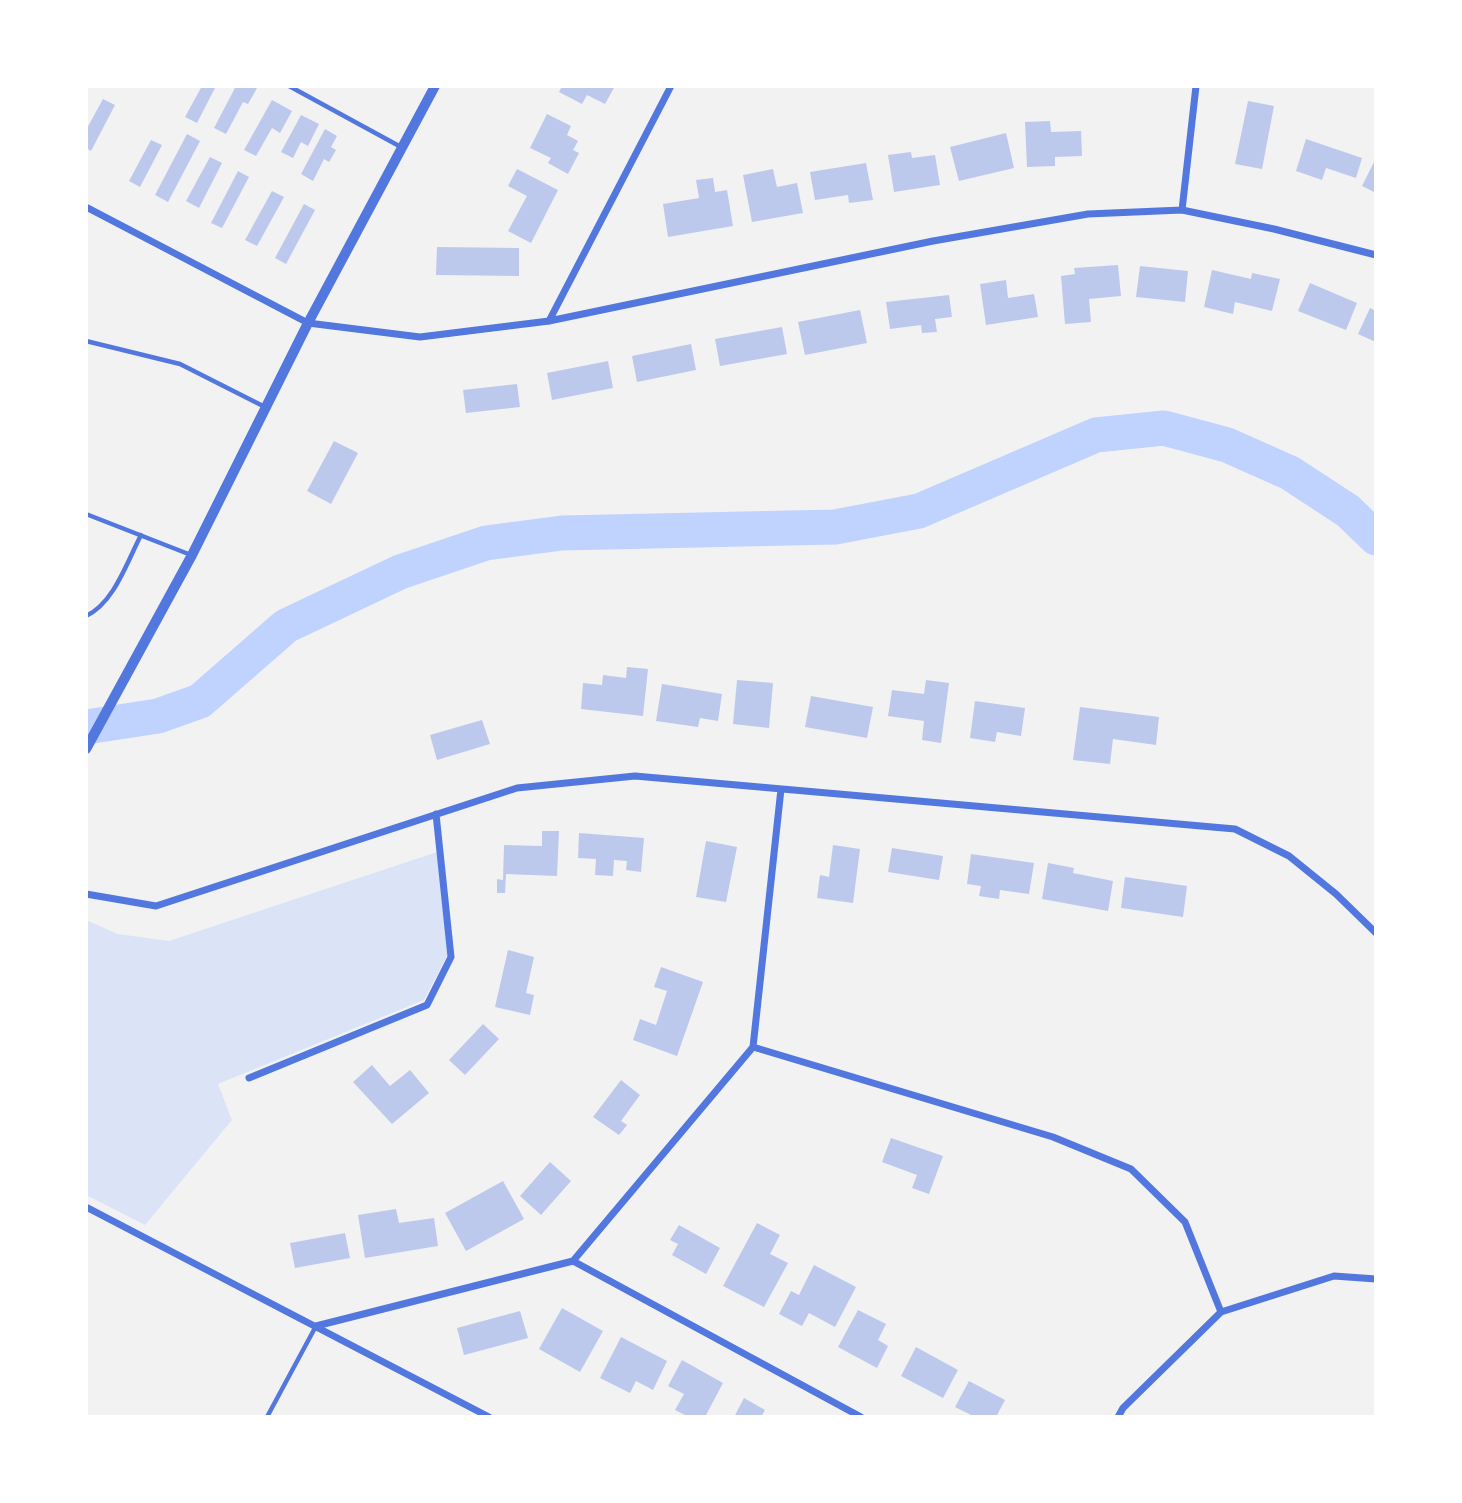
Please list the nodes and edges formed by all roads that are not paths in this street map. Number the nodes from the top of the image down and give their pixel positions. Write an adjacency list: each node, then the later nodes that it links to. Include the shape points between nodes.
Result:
1 (289, 86): 5 (lane)
2 (435, 86): 5 (street)
3 (671, 86): 9 (street)
4 (1196, 86): 7 (street)
5 (402, 148): 10 (street)
6 (86, 207): 10 (street)
7 (1182, 210): 8 (street); 9 (street, via 1088,214 972,234)
8 (1376, 256)
9 (549, 321): 10 (street, via 420,337)
10 (308, 323): 12 (street)
11 (86, 341): 12 (lane, via 180,364)
12 (266, 407): 15 (street)
13 (86, 514): 14 (lane)
14 (141, 535): 15 (lane); 16 (lane, via 109,597)
15 (192, 555): 17 (street)
16 (86, 616)
17 (86, 749)
18 (781, 789): 19 (street, via 635,776 517,788); 21 (street, via 1235,829 1289,856); 22 (street)
19 (436, 814): 20 (street, via 156,906); 23 (street, via 451,957 427,1005)
20 (86, 894)
21 (1376, 933)
22 (753, 1047): 25 (street); 27 (street, via 1053,1136 1131,1169 1185,1223)
23 (249, 1078)
24 (86, 1208): 28 (street)
25 (573, 1261): 28 (street); 31 (street)
26 (1376, 1279): 27 (street, via 1334,1276)
27 (1221, 1312): 32 (street)
28 (316, 1326): 29 (lane); 30 (street)
29 (267, 1417)
30 (489, 1417)
31 (861, 1417)
32 (1118, 1417)

